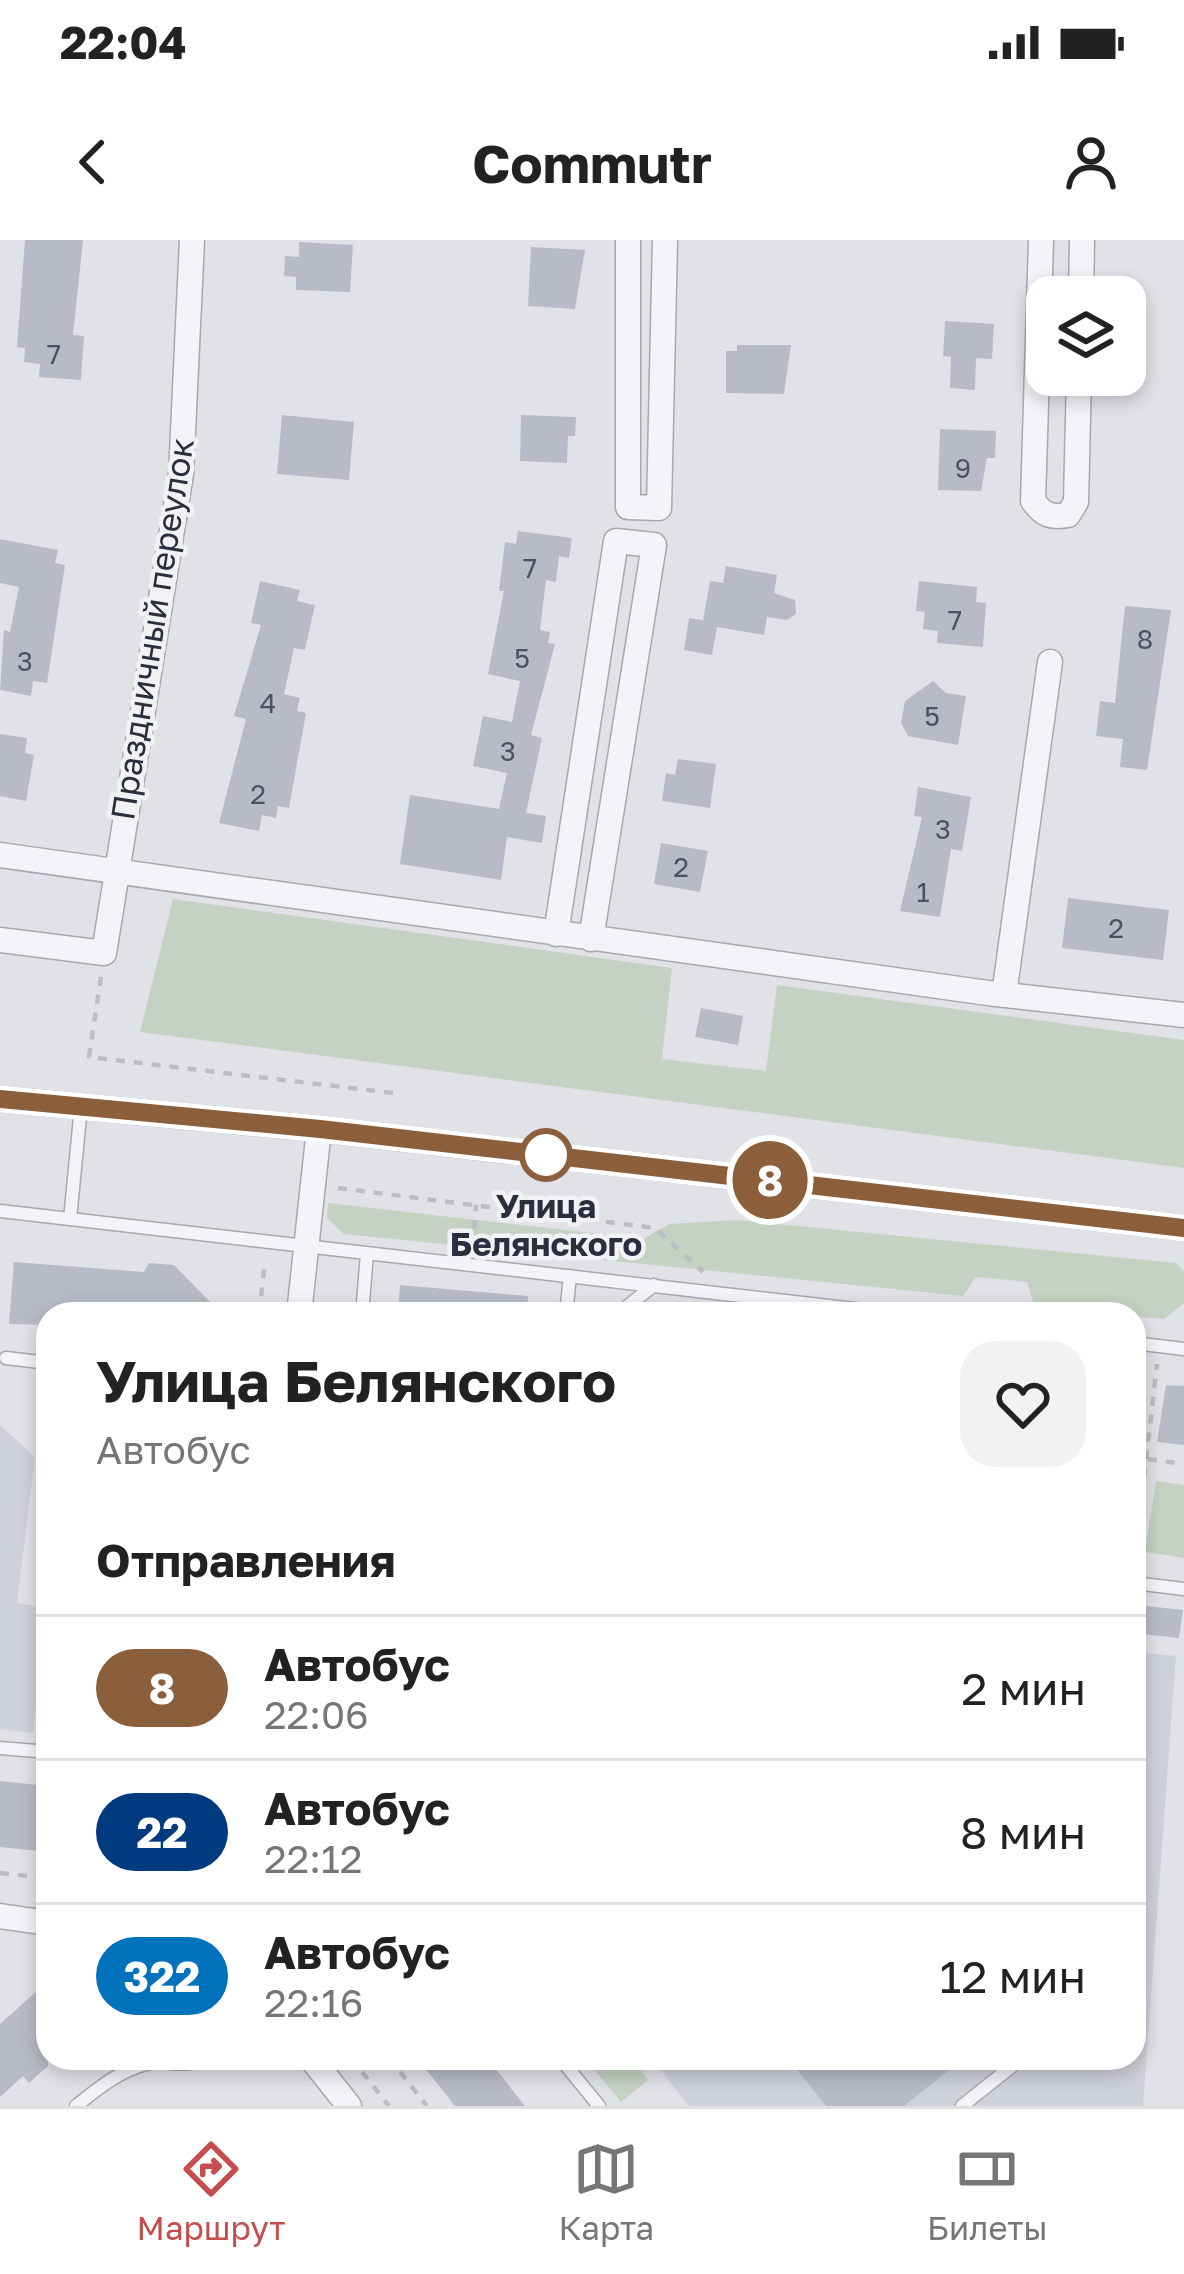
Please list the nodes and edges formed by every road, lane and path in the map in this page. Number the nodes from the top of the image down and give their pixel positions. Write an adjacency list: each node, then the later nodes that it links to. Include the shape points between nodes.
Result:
1 (192, 240): 12 (street, Праздничный переулок, via 181,474)
2 (628, 240): 3 (street, via 628,506 659,508)
3 (665, 240)
4 (1041, 240): 6 (street)
5 (1082, 240): 7 (street)
6 (1040, 276)
7 (1081, 276)
8 (1036, 396): 9 (street, via 1033,501 1055,517 1076,502)
9 (1079, 396)
10 (1051, 662): 17 (street)
11 (0, 855): 12 (street)
12 (115, 873): 13 (street); 16 (street, Праздничный переулок)
13 (556, 934): 14 (street); 14 (street, via 616,541 654,545)
14 (591, 939): 17 (street)
15 (0, 940): 16 (street)
16 (104, 953): 19 (path, via 89,1058)
17 (1004, 995): 18 (street)
18 (1184, 1015)
19 (402, 1094)
20 (0, 1099): 21 (street)
21 (81, 1107): 22 (street); 27 (lane)
22 (320, 1129): 23 (street); 28 (street)
23 (314, 1185): 24 (path); 30 (street)
24 (476, 1205): 26 (path); 32 (path)
25 (0, 1211): 27 (lane)
26 (575, 1218): 33 (path); 35 (path, via 656,1228)
27 (70, 1219): 29 (lane)
28 (1184, 1228)
29 (267, 1243): 30 (lane); 36 (path)
30 (308, 1248): 31 (lane); 37 (street)
31 (367, 1254): 32 (lane); 38 (lane)
32 (472, 1265): 33 (lane)
33 (570, 1276): 34 (lane); 39 (lane)
34 (655, 1284): 35 (lane); 40 (lane)
35 (725, 1292): 41 (lane)
36 (260, 1302)
37 (301, 1302)
38 (363, 1302)
39 (567, 1302)
40 (633, 1302)
41 (794, 1302)
42 (1146, 1344): 43 (lane)
43 (1159, 1346): 44 (lane); 47 (path)
44 (1184, 1349)
45 (6, 1358): 46 (lane)
46 (36, 1362)
47 (1146, 1459): 48 (path)
48 (1184, 1464)
49 (1146, 1584): 50 (lane)
50 (1184, 1589)
51 (0, 1748): 52 (lane)
52 (36, 1751)
53 (0, 1873): 54 (path)
54 (36, 1877)
55 (0, 1916): 56 (street)
56 (36, 1921)
57 (132, 2070): 63 (lane)
58 (320, 2070): 64 (street)
59 (360, 2070): 65 (path)
60 (398, 2070): 66 (path)
61 (570, 2070): 67 (lane)
62 (1007, 2070): 68 (lane)
63 (76, 2106)
64 (349, 2106)
65 (389, 2106)
66 (427, 2106)
67 (599, 2106)
68 (962, 2106)

